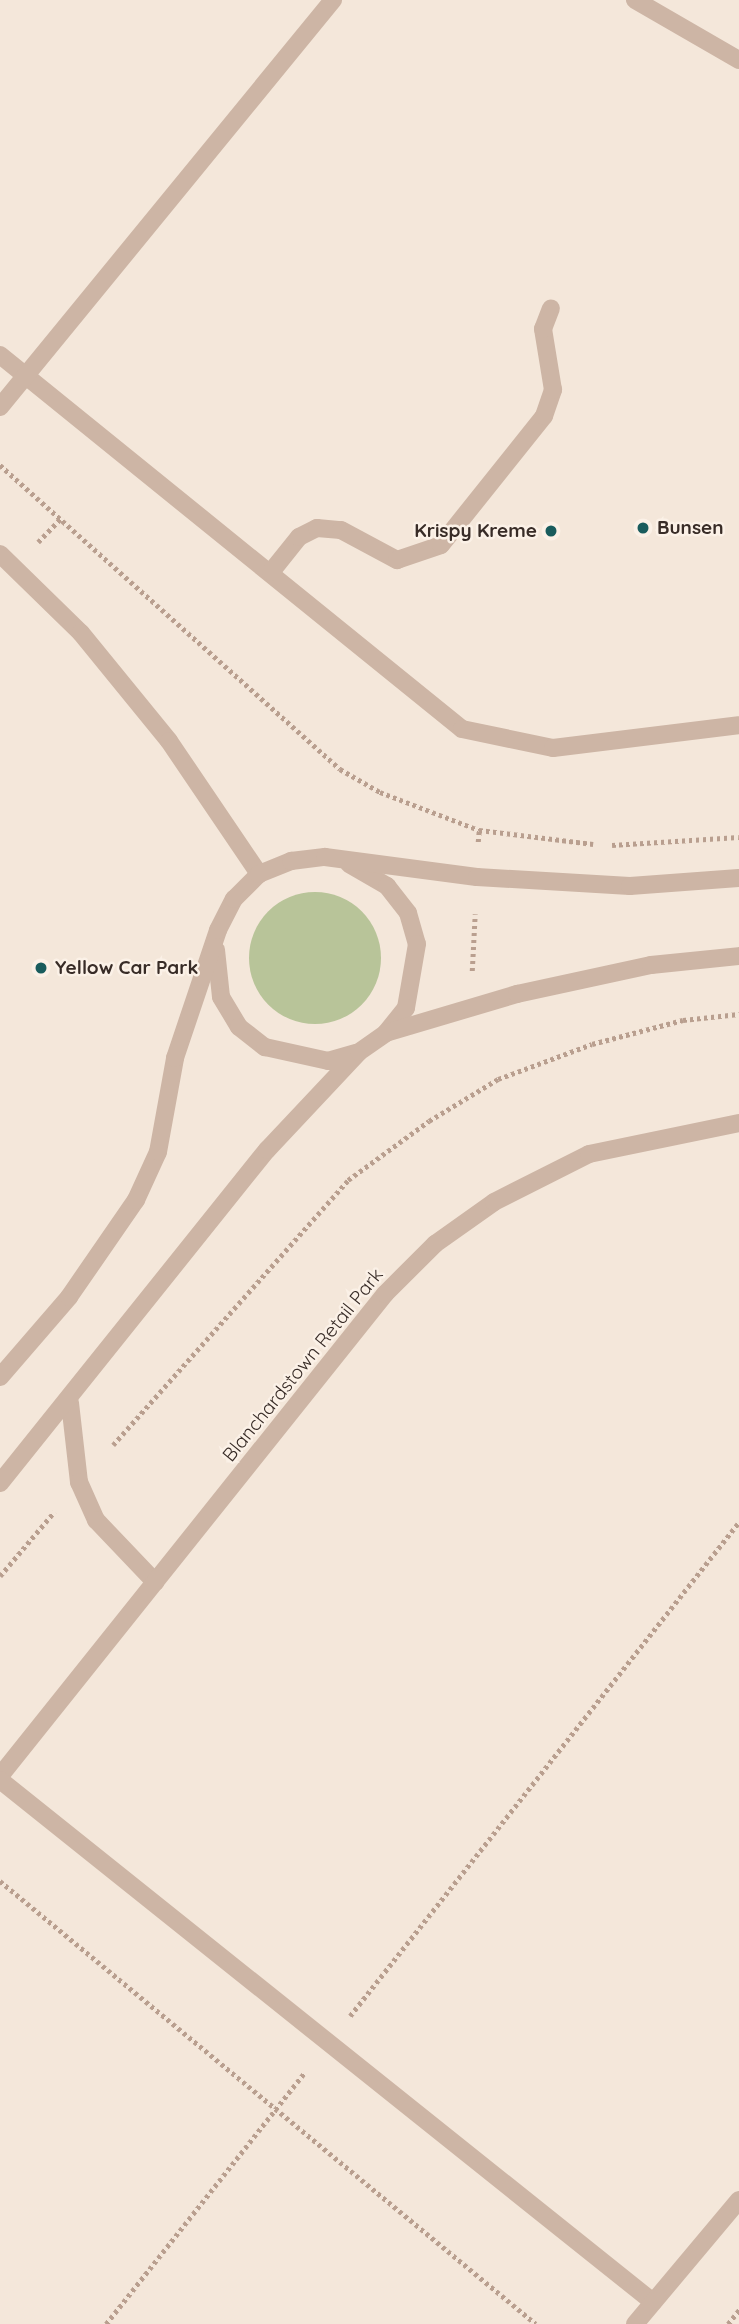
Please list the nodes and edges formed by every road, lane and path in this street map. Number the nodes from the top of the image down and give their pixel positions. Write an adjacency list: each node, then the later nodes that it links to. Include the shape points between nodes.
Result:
1 (332, 0): 6 (street)
2 (635, 0): 3 (street)
3 (739, 60)
4 (551, 308): 10 (street, via 543,329 553,390 544,416 441,545 397,560 341,530 317,528 299,537)
5 (0, 355): 6 (street)
6 (26, 375): 7 (street); 10 (street)
7 (0, 407)
8 (0, 465): 12 (path, via 340,769 380,792)
9 (0, 554): 14 (street, via 80,633 160,731)
10 (271, 572): 11 (street, via 462,729 553,748)
11 (739, 725)
12 (479, 830)
13 (325, 857): 14 (street, via 290,861); 15 (street, via 477,877 630,886); 19 (street, via 377,880 408,914 417,944 417,977 406,1008)
14 (259, 874): 16 (street, via 234,899)
15 (739, 878)
16 (218, 930): 20 (street, via 214,964 221,997 239,1027 265,1048 295,1059 328,1061); 22 (street, via 175,1058 158,1152 136,1200 69,1297)
17 (739, 956): 19 (street, via 651,965 433,1018)
18 (739, 1014): 24 (path, via 682,1020 592,1044 498,1079 429,1121 348,1180)
19 (386, 1034): 20 (street)
20 (359, 1052): 23 (street, via 267,1150)
21 (739, 1124): 28 (street, Blanchardstown Retail Park, via 589,1154 494,1202 435,1244 385,1294)
22 (0, 1377)
23 (70, 1403): 24 (street); 25 (street)
24 (79, 1482): 27 (path); 28 (street, via 117,1548)
25 (0, 1483)
26 (739, 1522): 31 (path)
27 (0, 1576)
28 (155, 1582): 29 (street, Blanchardstown Retail Park)
29 (0, 1778): 31 (street)
30 (0, 1881): 32 (path)
31 (328, 2042): 32 (path); 34 (street)
32 (274, 2111): 36 (path); 37 (path)
33 (739, 2200): 34 (street)
34 (653, 2302): 38 (street)
35 (739, 2310): 39 (path)
36 (106, 2324)
37 (536, 2324)
38 (635, 2324)
39 (728, 2324)

